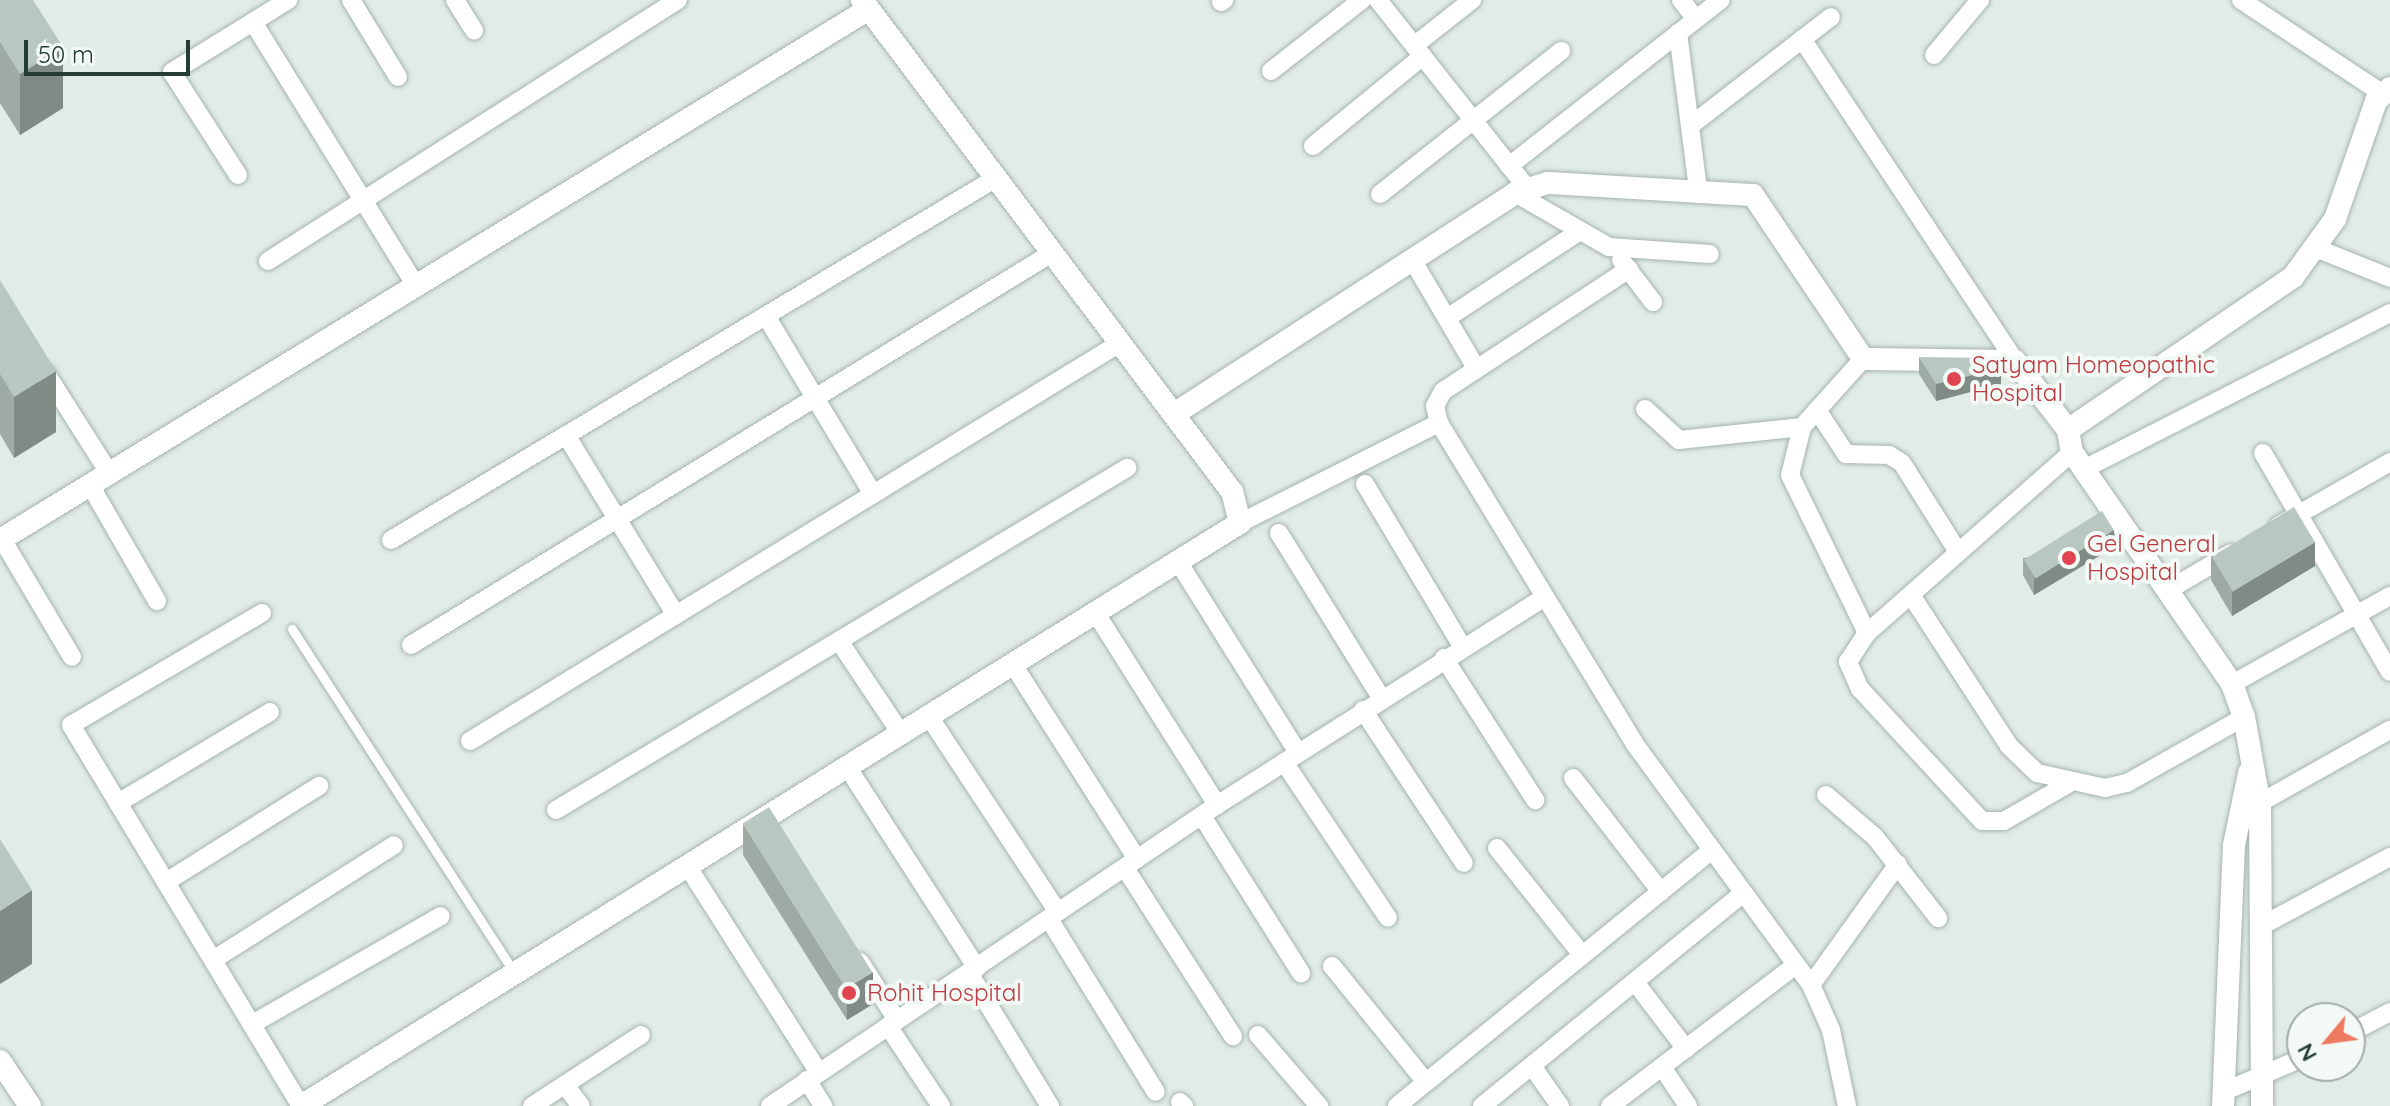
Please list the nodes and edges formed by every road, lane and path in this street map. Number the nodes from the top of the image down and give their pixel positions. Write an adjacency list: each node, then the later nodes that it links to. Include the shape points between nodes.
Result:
1 (288, 0): 15 (street)
2 (351, 0): 23 (street)
3 (455, 0): 16 (street)
4 (678, 0): 34 (street)
5 (1362, 0): 22 (street)
6 (1378, 0): 19 (street)
7 (1472, 0): 19 (street)
8 (1681, 0): 14 (street)
9 (1721, 0): 14 (street)
10 (1980, 0): 21 (street)
11 (2241, 0): 24 (street)
12 (866, 5): 30 (street); 44 (street)
13 (1831, 17): 18 (street)
14 (1696, 19): 17 (street)
15 (253, 22): 29 (street, via 172,72); 34 (street)
16 (474, 30)
17 (1678, 33): 26 (street); 28 (street)
18 (1802, 39): 26 (street); 52 (street)
19 (1419, 51): 25 (street); 27 (street)
20 (1561, 51): 25 (street)
21 (1934, 55)
22 (1271, 71)
23 (398, 77)
24 (2383, 94): 37 (street)
25 (1475, 122): 28 (street); 33 (street)
26 (1690, 126): 31 (street)
27 (1313, 146)
28 (1509, 166): 32 (street)
29 (238, 175)
30 (996, 178): 38 (street); 47 (street)
31 (1698, 189): 32 (street); 51 (street, via 1753,195 1766,208)
32 (1520, 190): 35 (street); 41 (street)
33 (1380, 194)
34 (365, 200): 40 (street); 44 (street)
35 (1580, 231): 36 (street); 48 (street)
36 (1609, 247): 39 (street); 42 (street)
37 (2318, 249): 43 (street); 61 (street, via 2262,304 2078,417)
38 (1052, 253): 49 (street); 54 (street)
39 (1710, 254)
40 (268, 261)
41 (1413, 261): 48 (street); 57 (street)
42 (1629, 269): 45 (street); 53 (street)
43 (2390, 278)
44 (416, 286): 65 (street)
45 (1653, 302)
46 (2390, 313): 61 (street)
47 (766, 316): 54 (street); 60 (street)
48 (1447, 318): 53 (street)
49 (1120, 343): 57 (street); 67 (street)
50 (34, 355): 65 (street)
51 (1863, 359): 52 (street); 56 (street)
52 (2015, 361): 61 (street)
53 (1476, 368): 58 (street, via 1437,398)
54 (815, 398): 67 (street); 69 (street)
55 (1645, 409): 59 (street, via 1679,440)
56 (1817, 410): 59 (street); 74 (street, via 1846,454 1889,455 1902,463)
57 (1174, 414): 70 (street, via 1232,492)
58 (1439, 423): 70 (street); 79 (street)
59 (1802, 427): 86 (street, via 1790,475)
60 (566, 435): 69 (street); 73 (street)
61 (2075, 451): 74 (street); 76 (street)
62 (2263, 453): 68 (street)
63 (2390, 462): 68 (street)
64 (1127, 468): 87 (street)
65 (100, 479): 72 (street); 80 (street)
66 (1365, 484): 89 (street)
67 (873, 494): 83 (street)
68 (2299, 514): 76 (street); 82 (street)
69 (617, 519): 83 (street); 88 (street)
70 (1240, 523): 75 (street)
71 (1279, 533): 95 (street)
72 (1, 540): 90 (street)
73 (391, 540)
74 (1958, 552): 77 (street)
75 (1179, 563): 84 (street); 103 (street)
76 (2167, 591): 94 (street)
77 (1911, 595): 86 (street); 107 (street, via 2018,757)
78 (2390, 596): 82 (street)
79 (1543, 598): 89 (street); 119 (street)
80 (157, 601)
81 (262, 613): 111 (street, via 71,725)
82 (2357, 614): 93 (street); 94 (street)
83 (676, 615): 102 (street)
84 (1097, 615): 92 (street); 112 (street)
85 (292, 629): 140 (lane)
86 (1867, 633): 107 (street, via 1848,662 1854,680 1972,814 2004,821)
87 (839, 641): 101 (street); 114 (street)
88 (411, 645)
89 (1463, 648): 91 (street)
90 (72, 657)
91 (1444, 658): 95 (street); 110 (street)
92 (1014, 666): 99 (street); 122 (street)
93 (2390, 672)
94 (2232, 684): 98 (street)
95 (1382, 699): 96 (street)
96 (1363, 710): 103 (street); 121 (street)
97 (270, 712): 111 (street)
98 (2244, 717): 105 (street); 107 (street, via 2127,783)
99 (930, 718): 101 (street); 129 (street)
100 (2390, 730): 113 (street)
101 (902, 735): 104 (street)
102 (470, 741)
103 (1291, 757): 112 (street); 130 (street)
104 (848, 768): 124 (street, via 774,824); 138 (street)
105 (2249, 773): 113 (street); 115 (street)
106 (1573, 778): 126 (street)
107 (2068, 784)
108 (319, 786): 125 (street)
109 (1826, 795): 123 (street)
110 (1535, 800)
111 (118, 803): 125 (street)
112 (1217, 805): 116 (street)
113 (2260, 805): 115 (street); 132 (street)
114 (556, 810)
115 (2239, 812): 160 (street)
116 (1202, 816): 122 (street); 139 (street)
117 (394, 845): 135 (street)
118 (1497, 848): 134 (street)
119 (1708, 853): 126 (street); 127 (street)
120 (2390, 857): 132 (street)
121 (1464, 863)
122 (1131, 864): 129 (street); 149 (street)
123 (1898, 864): 131 (street); 142 (street)
124 (688, 867): 140 (street); 155 (street)
125 (166, 882): 135 (street)
126 (1661, 892): 134 (street)
127 (1741, 895): 136 (street); 141 (street)
128 (441, 916): 144 (street)
129 (1054, 916): 138 (street); 159 (street)
130 (1388, 918)
131 (1938, 918)
132 (2263, 925): 156 (street)
133 (849, 944): 145 (street)
134 (1582, 955): 157 (street)
135 (213, 960): 144 (street)
136 (1796, 965): 142 (street); 150 (street)
137 (1332, 966): 157 (street)
138 (973, 970): 145 (street); 168 (street)
139 (1301, 973)
140 (515, 974): 162 (street)
141 (1635, 982): 150 (street); 152 (street)
142 (1811, 985): 175 (street, via 1831,1030)
143 (2390, 1012): 146 (street)
144 (254, 1023): 162 (street)
145 (892, 1023): 155 (street); 167 (street)
146 (2366, 1025)
147 (641, 1035): 158 (street)
148 (1258, 1035): 169 (street)
149 (1233, 1036)
150 (1686, 1049): 154 (street)
151 (0, 1061): 161 (street)
152 (1532, 1066): 171 (street); 172 (street)
153 (2286, 1066): 156 (street)
154 (1662, 1067): 173 (street); 174 (street)
155 (812, 1076): 165 (street); 166 (street)
156 (2262, 1078): 160 (street); 176 (street)
157 (1426, 1082): 170 (street)
158 (565, 1085): 163 (street); 164 (street)
159 (1156, 1092)
160 (2223, 1099)
161 (30, 1106)
162 (301, 1106)
163 (532, 1106)
164 (581, 1106)
165 (770, 1106)
166 (823, 1106)
167 (941, 1106)
168 (1050, 1106)
169 (1319, 1106)
170 (1397, 1106)
171 (1482, 1106)
172 (1560, 1106)
173 (1610, 1106)
174 (1688, 1106)
175 (1847, 1106)
176 (2262, 1106)

